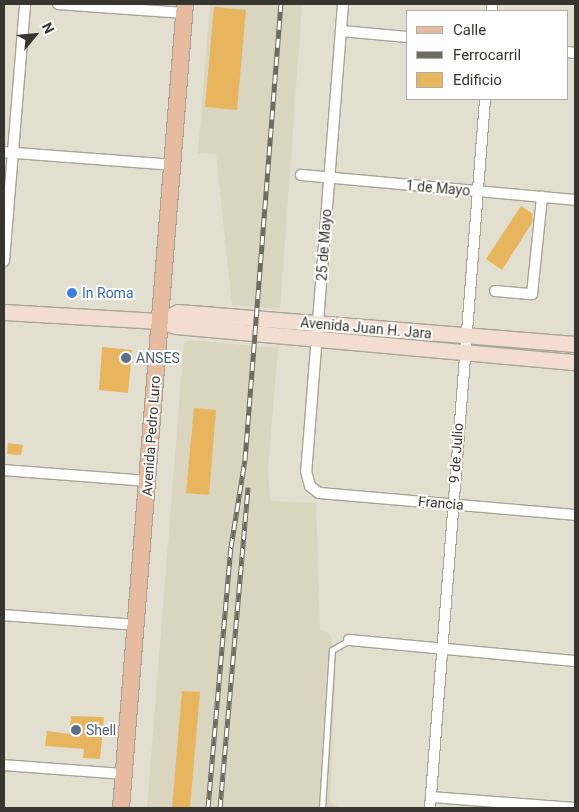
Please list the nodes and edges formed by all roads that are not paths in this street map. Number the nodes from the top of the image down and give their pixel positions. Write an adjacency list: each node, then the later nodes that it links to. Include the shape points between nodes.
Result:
1 (25, 4): 8 (street)
2 (58, 4): 4 (street)
3 (343, 4): 5 (street, 25 de Mayo)
4 (184, 9): 9 (main road, Avenida Pedro Luro)
5 (341, 31): 6 (street); 11 (street, 25 de Mayo)
6 (406, 37)
7 (485, 100): 12 (street, 9 de Julio)
8 (8, 152): 9 (street); 15 (street)
9 (172, 165): 18 (main road, Avenida Pedro Luro)
10 (301, 175): 11 (street, 1 de Mayo)
11 (329, 178): 12 (street, 1 de Mayo); 19 (street, 25 de Mayo)
12 (477, 192): 13 (street, 1 de Mayo); 20 (street, 9 de Julio)
13 (542, 197): 14 (street, 1 de Mayo); 16 (street, via 532,294)
14 (575, 200)
15 (4, 261)
16 (495, 291)
17 (4, 312): 18 (main road, Avenida Juan H. Jara)
18 (159, 320): 19 (main road, Avenida Juan H. Jara, via 178,312); 21 (main road, Avenida Juan H. Jara, via 176,326); 26 (main road, Avenida Pedro Luro)
19 (318, 324): 20 (main road, Avenida Juan H. Jara); 21 (street, 25 de Mayo)
20 (465, 336): 22 (main road, Avenida Juan H. Jara); 23 (street, 9 de Julio)
21 (317, 339): 23 (main road, Avenida Juan H. Jara); 27 (street, 25 de Mayo, via 306,471)
22 (575, 344)
23 (464, 352): 24 (main road, Avenida Juan H. Jara); 28 (street, 9 de Julio)
24 (575, 362)
25 (4, 470): 26 (street)
26 (148, 481): 31 (main road, Avenida Pedro Luro)
27 (310, 486): 28 (street, Francia, via 319,493)
28 (453, 504): 29 (street, Francia); 33 (street, 9 de Julio)
29 (575, 515)
30 (4, 615): 31 (street)
31 (136, 625): 36 (main road, Avenida Pedro Luro)
32 (350, 640): 33 (street); 39 (lane, via 332,650)
33 (442, 648): 34 (street); 37 (street, 9 de Julio)
34 (575, 661)
35 (4, 765): 36 (street)
36 (124, 774): 38 (main road, Avenida Pedro Luro)
37 (431, 797): 40 (street, 9 de Julio); 41 (street)
38 (121, 808)
39 (322, 808)
40 (430, 808)
41 (573, 808)

